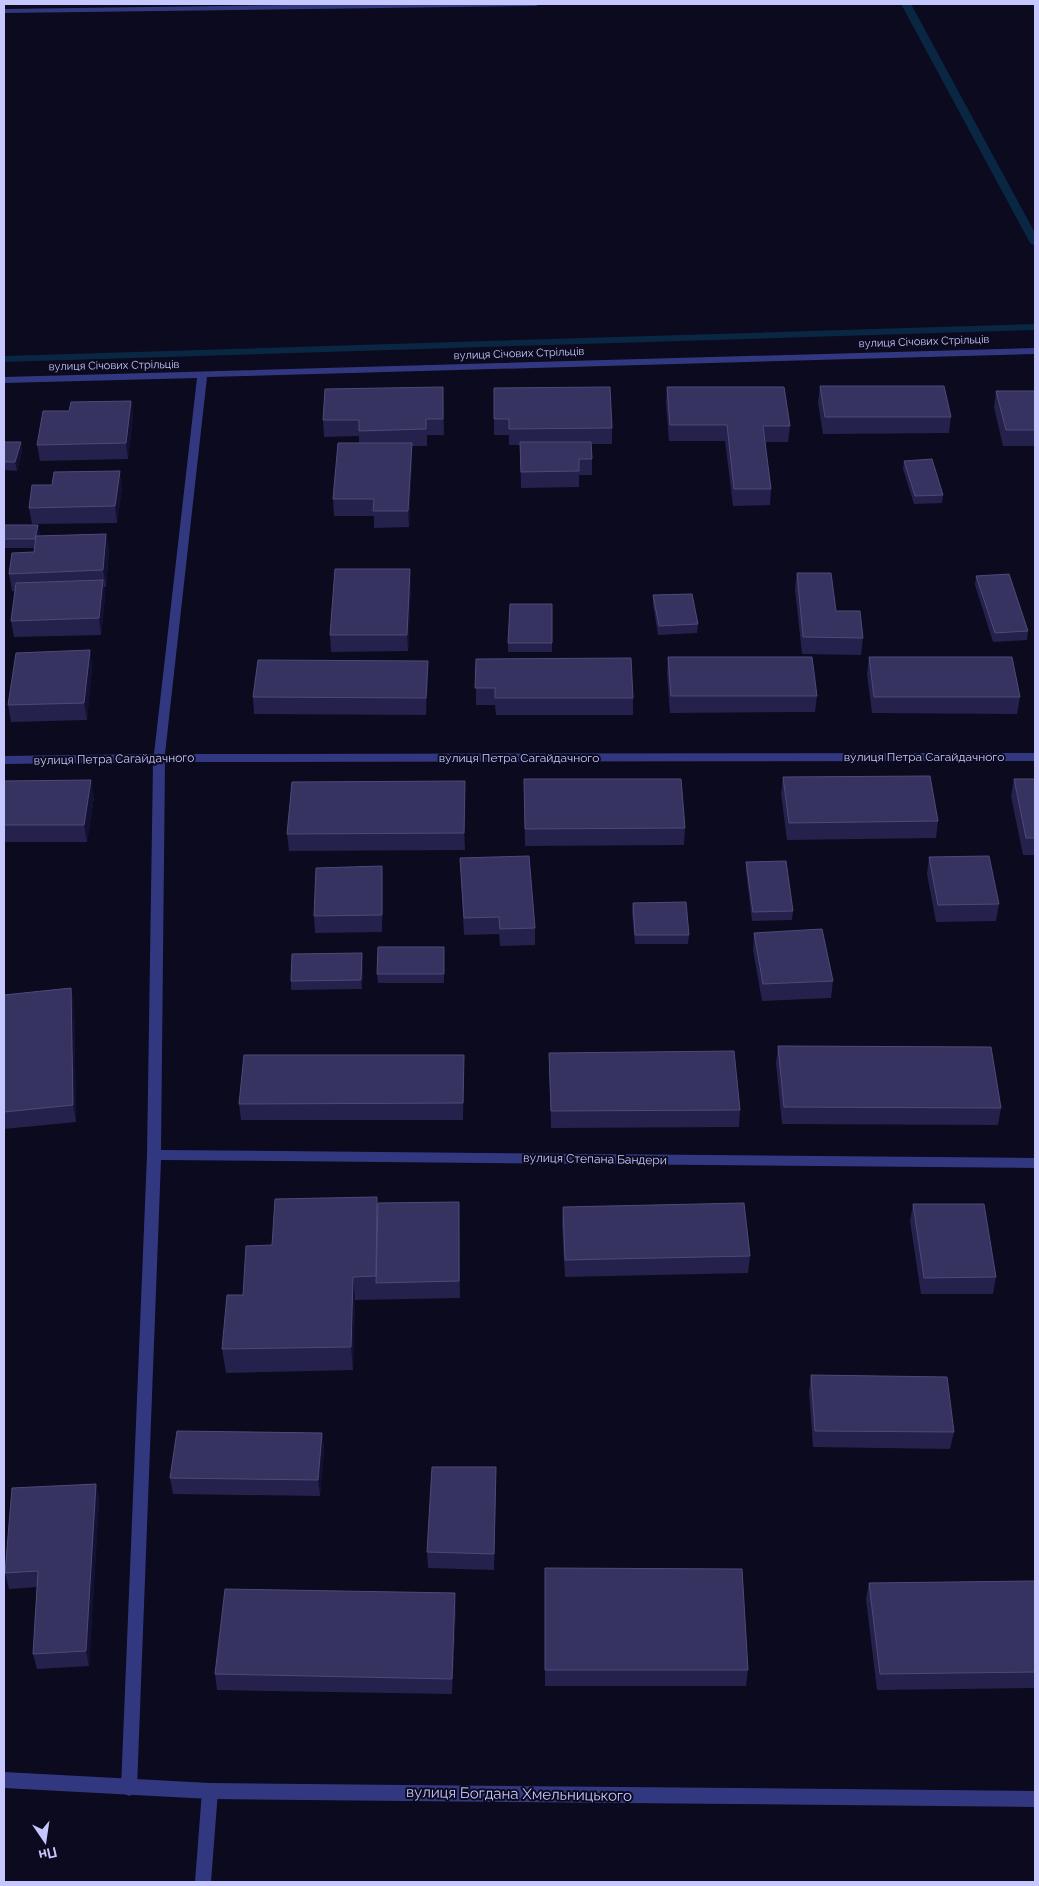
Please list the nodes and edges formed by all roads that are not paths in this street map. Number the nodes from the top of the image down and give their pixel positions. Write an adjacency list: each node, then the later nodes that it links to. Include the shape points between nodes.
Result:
1 (536, 4): 2 (street)
2 (41, 7): 3 (street)
3 (4, 11)
4 (1035, 350): 5 (street, вулиця Січових Стрільців)
5 (202, 375): 6 (street, вулиця Січових Стрільців); 8 (street)
6 (4, 380)
7 (1035, 757): 8 (street, вулиця Петра Сагайдачного)
8 (159, 758): 9 (street, вулиця Петра Сагайдачного); 10 (street)
9 (4, 760)
10 (154, 1155): 11 (street, вулиця Степана Бандери); 13 (street)
11 (1035, 1163)
12 (4, 1780): 13 (street, вулиця Богдана Хмельницького)
13 (129, 1788): 14 (street, вулиця Богдана Хмельницького)
14 (210, 1791): 15 (street, вулиця Богдана Хмельницького); 16 (street)
15 (1035, 1799)
16 (203, 1882)

